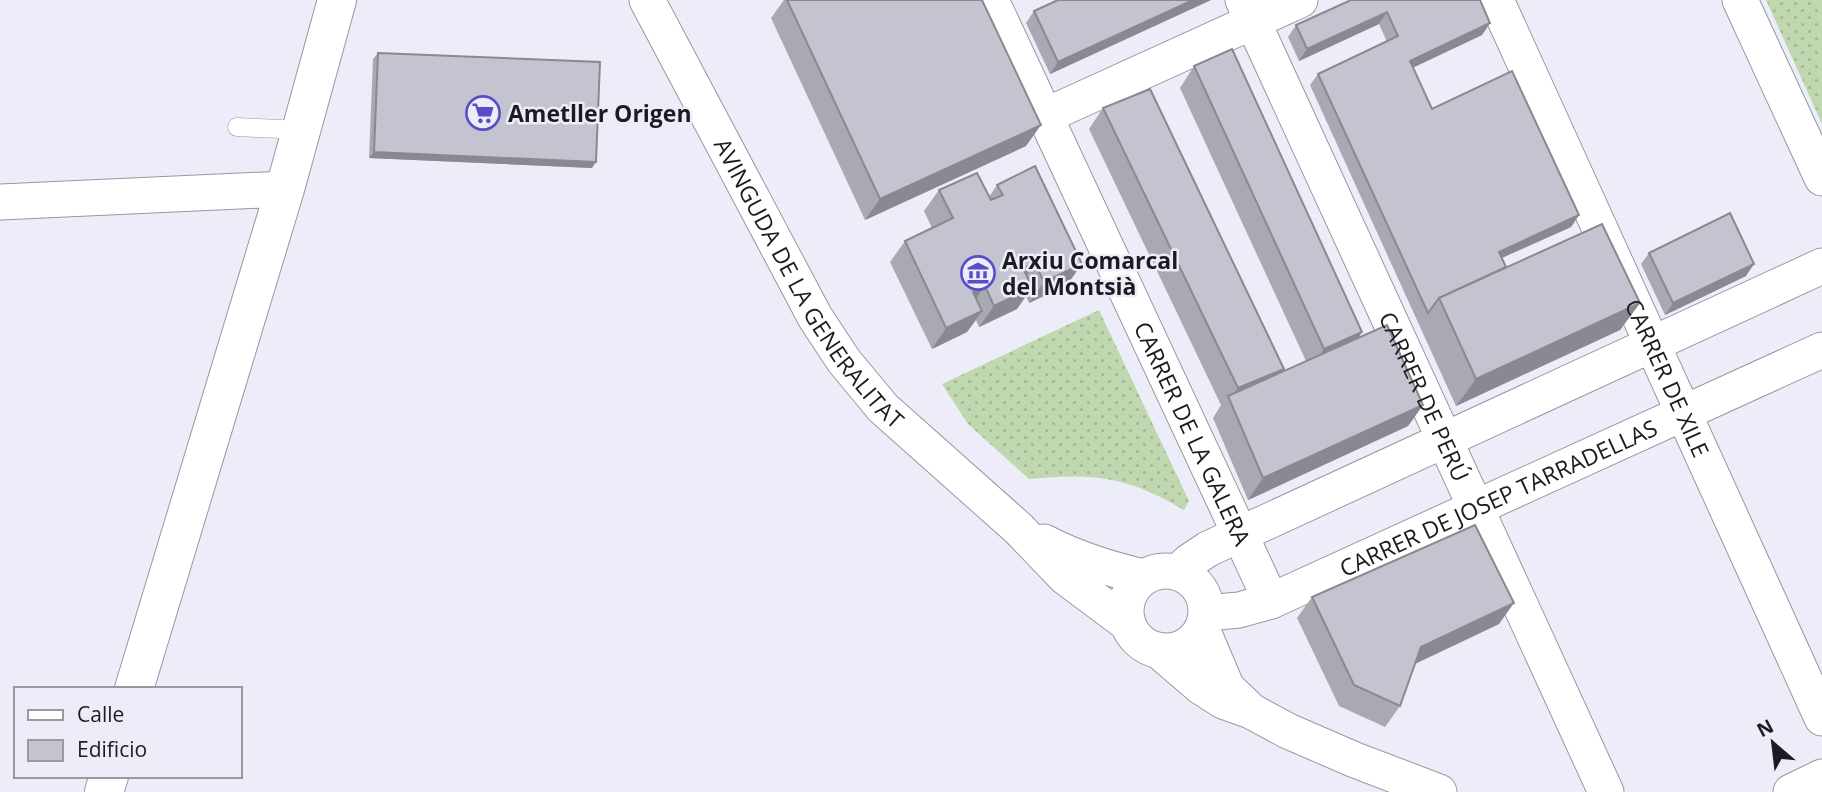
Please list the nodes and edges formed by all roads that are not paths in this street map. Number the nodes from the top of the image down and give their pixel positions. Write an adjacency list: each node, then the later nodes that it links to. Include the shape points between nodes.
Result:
1 (337, 0): 10 (street)
2 (647, 0): 20 (street, AVINGUDA DE LA GENERALITAT, via 815,317 845,360 883,408)
3 (991, 0): 8 (street, CARRER DE LA GALERA)
4 (1300, 0): 7 (street)
5 (1496, 0): 15 (street, CARRER DE XILE)
6 (1741, 0): 11 (street)
7 (1248, 11): 8 (street); 18 (street, CARRER DE PERÚ)
8 (1045, 116): 21 (street, CARRER DE LA GALERA)
9 (237, 127): 10 (lane)
10 (301, 130): 12 (street)
11 (1822, 178)
12 (285, 189): 13 (street); 28 (street)
13 (0, 202)
14 (1822, 266): 15 (street)
15 (1652, 344): 17 (street, CARRER DE XILE); 18 (street)
16 (1822, 350): 17 (street, CARRER DE JOSEP TARRADELLAS)
17 (1683, 413): 19 (street, CARRER DE JOSEP TARRADELLAS); 30 (street, CARRER DE XILE)
18 (1444, 441): 19 (street, CARRER DE PERÚ); 21 (street)
19 (1475, 508): 24 (street, CARRER DE JOSEP TARRADELLAS); 33 (street, CARRER DE PERÚ)
20 (1019, 529): 23 (street, AVINGUDA DE LA GENERALITAT, via 1072,557); 26 (street, AVINGUDA DE LA GENERALITAT, via 1065,577)
21 (1240, 534): 22 (street, via 1208,549); 24 (street, CARRER DE LA GALERA)
22 (1178, 572): 23 (street, via 1166,570); 25 (street, via 1199,587 1205,600)
23 (1144, 577): 26 (street, via 1127,601)
24 (1271, 601): 25 (street, CARRER DE JOSEP TARRADELLAS)
25 (1205, 621): 27 (street, via 1196,639 1186,646); 29 (street, via 1227,688)
26 (1128, 624): 27 (street, via 1142,643)
27 (1158, 650): 29 (street, via 1201,687)
28 (135, 687)
29 (1251, 711): 32 (street, via 1311,741)
30 (1822, 718)
31 (1822, 777): 34 (street)
32 (1439, 792)
33 (1606, 792)
34 (1791, 792)

